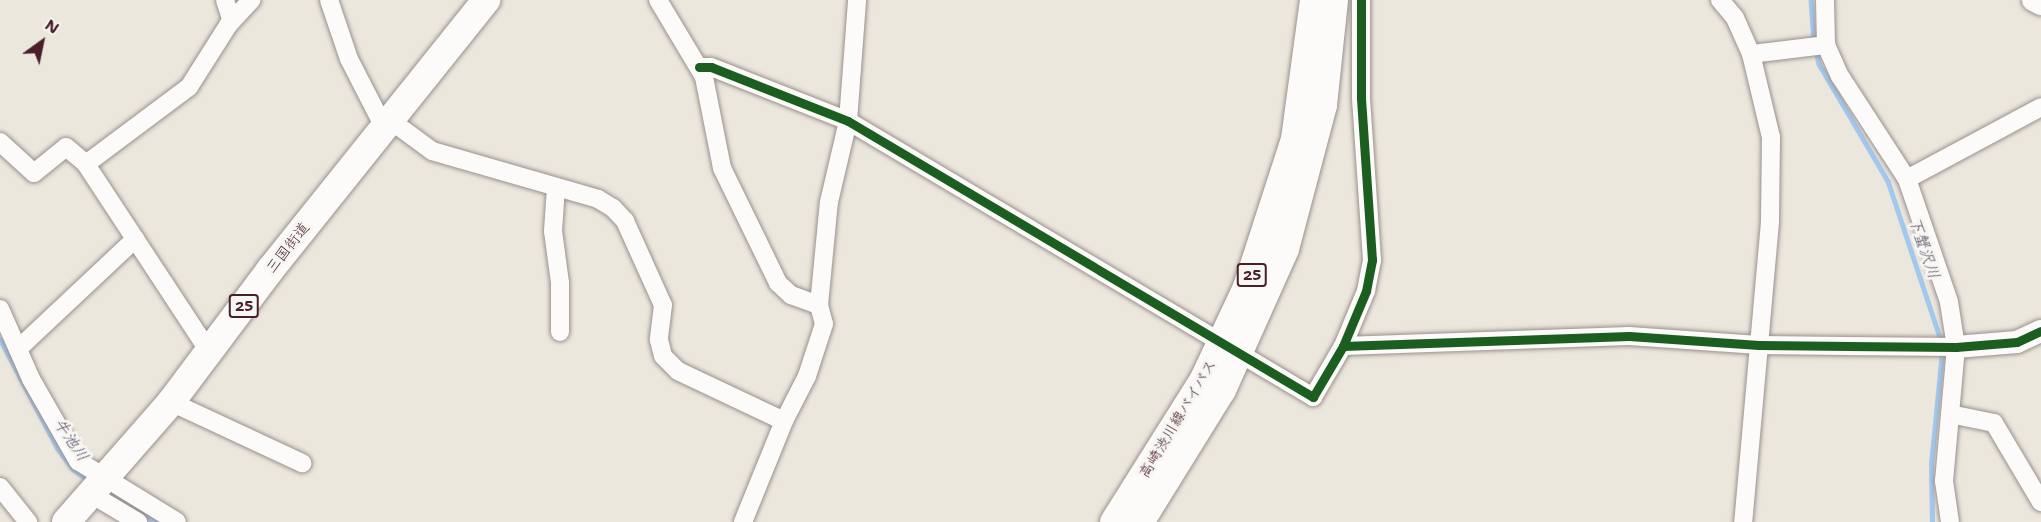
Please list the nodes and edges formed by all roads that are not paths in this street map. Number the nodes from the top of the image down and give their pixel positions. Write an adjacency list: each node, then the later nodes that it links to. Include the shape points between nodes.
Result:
1 (225, 0): 14 (street)
2 (252, 0): 14 (street)
3 (329, 0): 20 (street, via 349,59)
4 (486, 0): 20 (main road, 三国街道 / 25)
5 (658, 0): 17 (street)
6 (857, 0): 19 (street)
7 (1314, 0): 33 (main road, 高崎渋川線バイパス / 25, via 1303,98 1283,184)
8 (1334, 0): 33 (main road, 高崎渋川線バイパス / 25, via 1323,105 1303,192 1285,249)
9 (1361, 0): 31 (street, via 1361,97 1372,260 1366,291)
10 (1720, 0): 16 (street, via 1735,18)
11 (1825, 0): 15 (street)
12 (2033, 0): 13 (street)
13 (2041, 4)
14 (232, 21): 22 (street, via 189,87)
15 (1826, 45): 16 (street); 23 (street, via 1840,76)
16 (1751, 54): 30 (street, via 1771,137 1770,222)
17 (699, 67): 19 (street, via 711,67); 26 (street, via 722,168 778,283 791,295)
18 (2041, 107): 23 (street)
19 (848, 121): 26 (street, via 829,202); 33 (street)
20 (387, 124): 24 (street, via 432,151); 35 (main road, 三国街道 / 25)
21 (0, 142): 22 (street, via 34,173 66,147)
22 (86, 164): 25 (street)
23 (1907, 179): 32 (street, via 1949,302)
24 (556, 187): 29 (street, via 553,231 560,283); 38 (street, via 598,199 625,221 663,305 659,340 663,356 678,371)
25 (135, 239): 34 (street); 35 (street)
26 (819, 305): 38 (street, via 824,324 807,376)
27 (0, 309): 34 (street)
28 (2041, 331): 32 (street, via 2017,342)
29 (560, 332)
30 (1759, 345): 31 (street, via 1629,336); 32 (street); 50 (street)
31 (1343, 346): 33 (street, via 1313,397)
32 (1956, 347): 37 (street)
33 (1232, 348): 48 (main road, 高崎渋川線バイパス / 25); 49 (main road, 高崎渋川線バイパス / 25, via 1209,412)
34 (18, 349): 40 (street, via 78,461)
35 (210, 353): 36 (main road, 三国街道 / 25)
36 (171, 402): 39 (street); 40 (main road, 三国街道 / 25)
37 (1950, 414): 42 (street, via 1994,423); 51 (street, via 1944,482)
38 (784, 421): 47 (street)
39 (302, 463)
40 (98, 486): 44 (main road, 三国街道 / 25); 45 (street); 46 (street)
41 (0, 487): 43 (street)
42 (2041, 502)
43 (28, 522)
44 (66, 522)
45 (138, 522)
46 (177, 522)
47 (742, 522)
48 (1114, 522)
49 (1140, 522)
50 (1743, 522)
51 (1950, 522)

